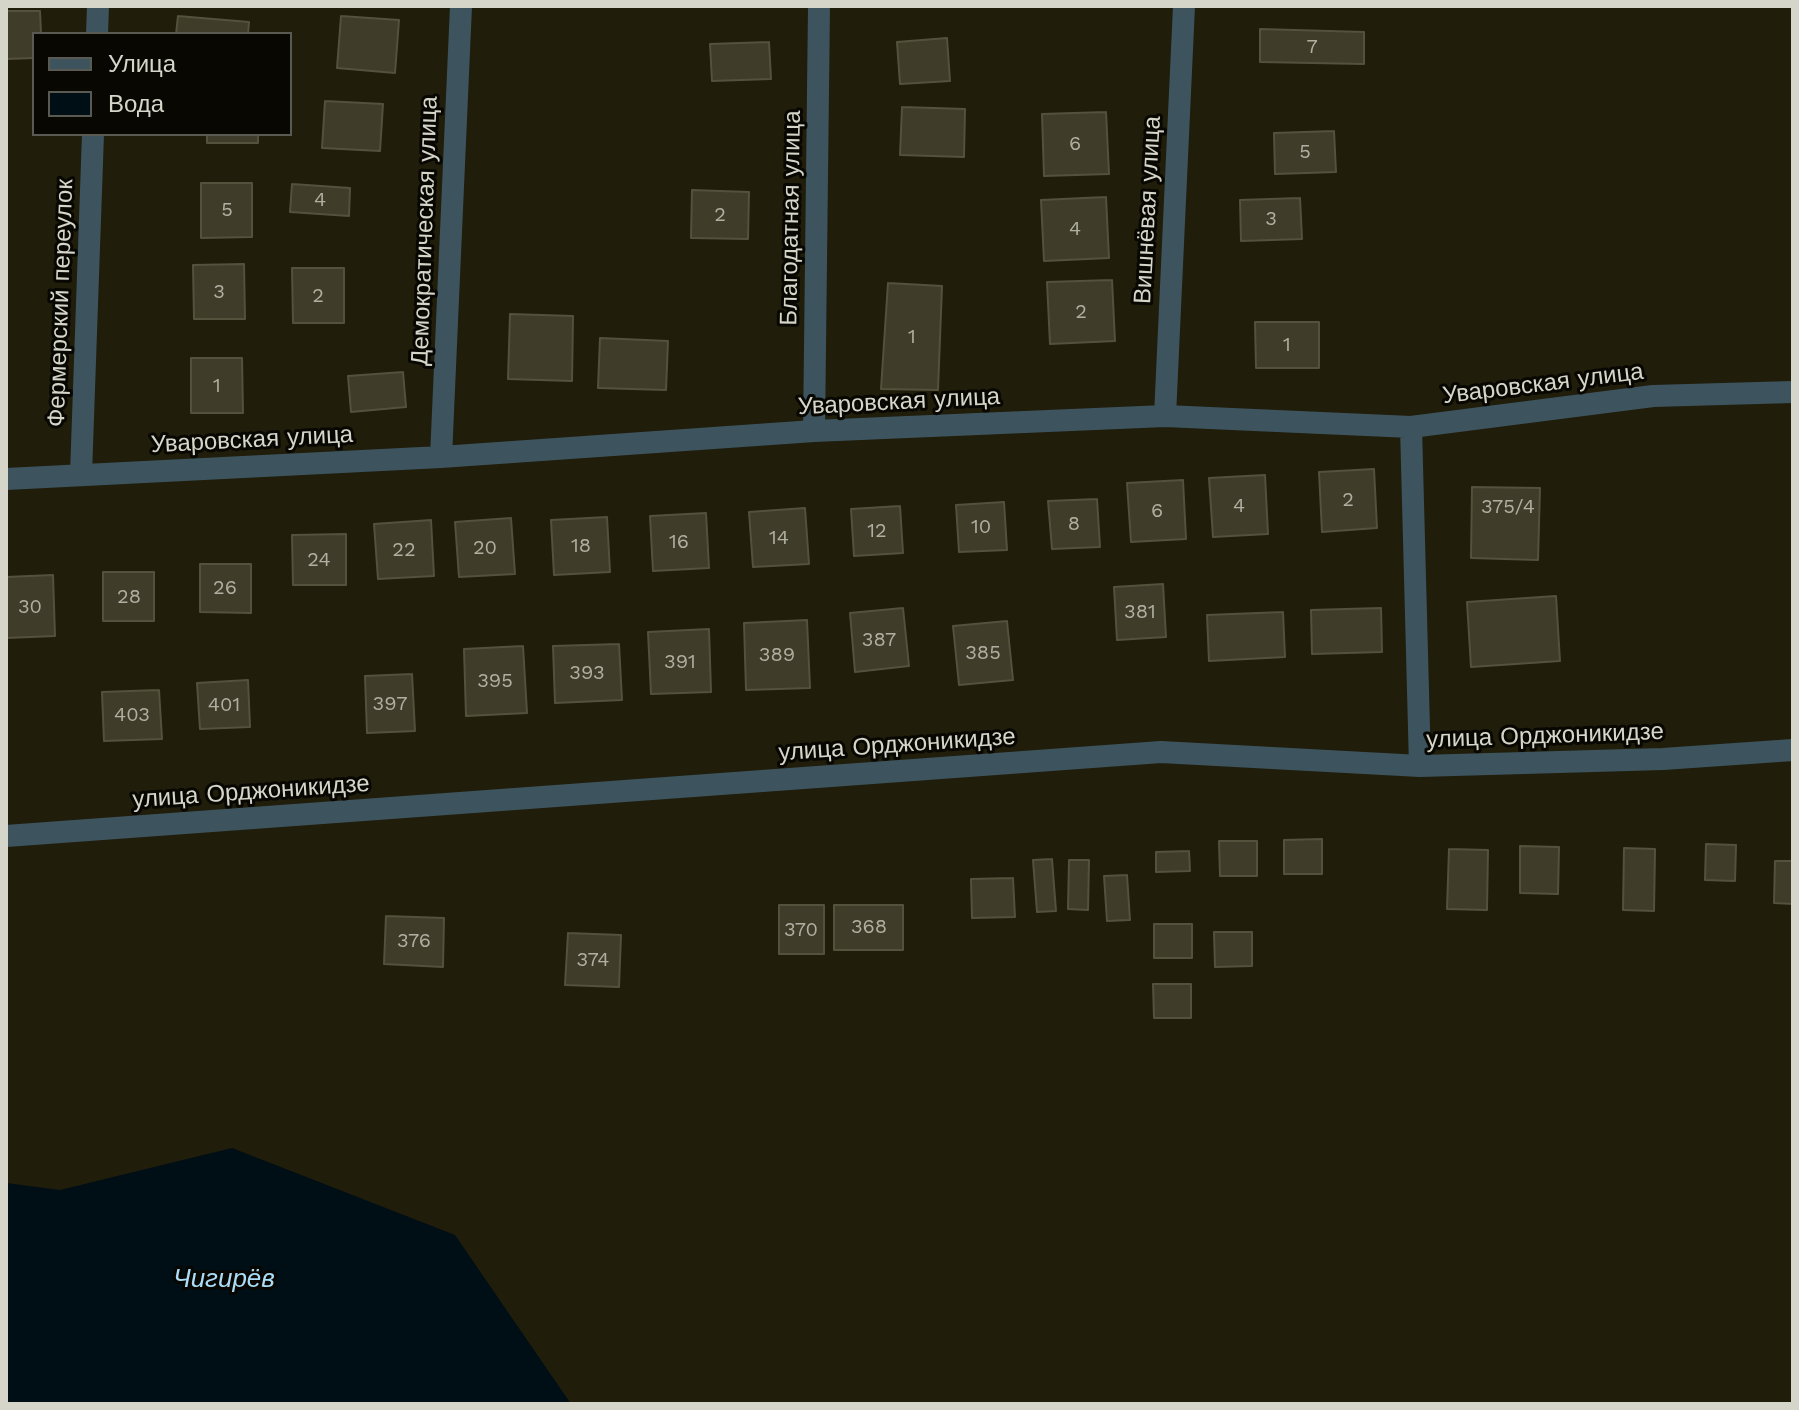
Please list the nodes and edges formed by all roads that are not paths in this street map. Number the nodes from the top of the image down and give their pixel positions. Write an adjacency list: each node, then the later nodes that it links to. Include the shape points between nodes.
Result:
1 (98, 6): 5 (street)
2 (461, 6): 11 (street, Демократическая улица)
3 (819, 6): 10 (street, Благодатная улица)
4 (1184, 6): 8 (street, Вишнёвая улица)
5 (97, 32)
6 (93, 136): 12 (street, Фермерский переулок)
7 (1793, 392): 9 (street, Уваровская улица, via 1653,396)
8 (1165, 416): 9 (street, Уваровская улица); 10 (street, Уваровская улица)
9 (1411, 427): 15 (street)
10 (814, 431): 11 (street, Уваровская улица)
11 (441, 457): 12 (street, Уваровская улица)
12 (81, 474): 13 (street, Уваровская улица)
13 (6, 479)
14 (1793, 750): 15 (street, улица Орджоникидзе)
15 (1420, 766): 16 (street, улица Орджоникидзе, via 1161,752)
16 (6, 836)

